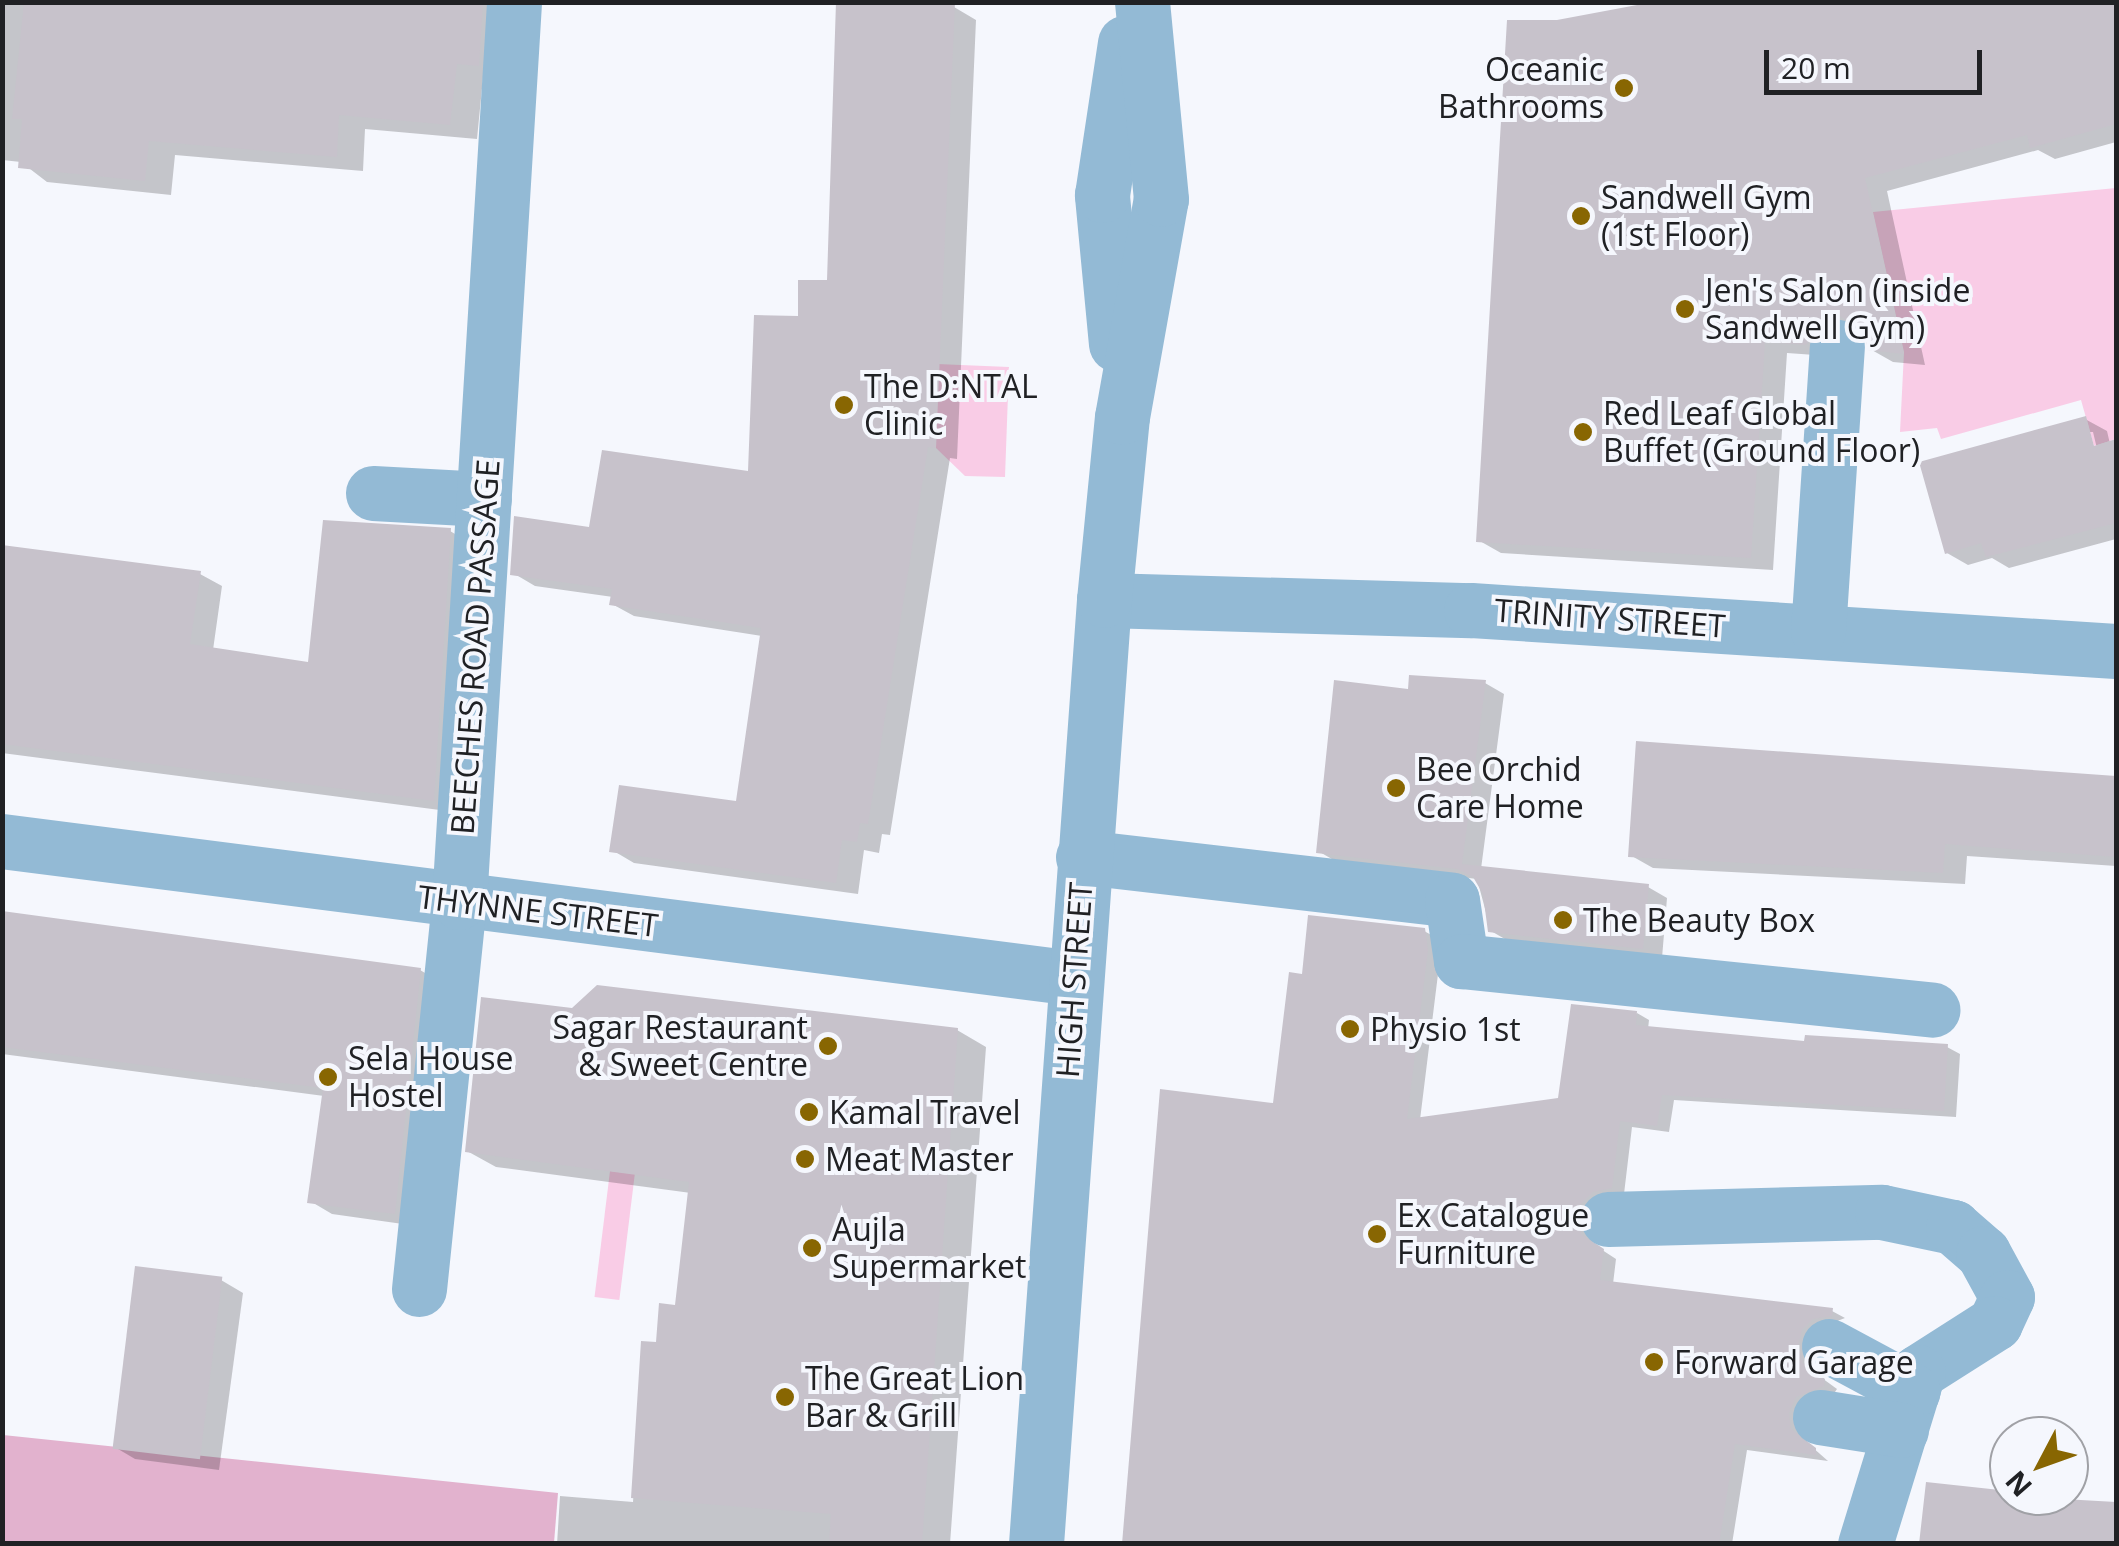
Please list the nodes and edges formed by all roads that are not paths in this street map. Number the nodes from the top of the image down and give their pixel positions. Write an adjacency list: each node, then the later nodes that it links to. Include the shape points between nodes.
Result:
1 (514, 2): 7 (street, BEECHES ROAD PASSAGE)
2 (1131, 2): 5 (street, HIGH STREET, via 1102,195)
3 (1142, 2): 5 (street, HIGH STREET, via 1161,198)
4 (1837, 347): 9 (street)
5 (1122, 417): 8 (street, HIGH STREET)
6 (373, 493): 7 (street)
7 (484, 499): 13 (street, BEECHES ROAD PASSAGE)
8 (1104, 600): 9 (street, TRINITY STREET, via 1471,610); 12 (street, HIGH STREET)
9 (1818, 632): 10 (street, TRINITY STREET)
10 (2116, 651)
11 (2, 841): 13 (street, THYNNE STREET)
12 (1083, 857): 14 (street, HIGH STREET); 15 (street, via 1452,900 1461,962)
13 (459, 902): 14 (street, THYNNE STREET); 17 (street, BEECHES ROAD PASSAGE)
14 (1074, 978): 21 (street, HIGH STREET)
15 (1932, 1010)
16 (1608, 1220): 19 (street, via 1882,1212 1953,1227 1983,1253 2007,1297 1995,1323 1918,1372)
17 (419, 1289)
18 (1829, 1346): 19 (street)
19 (1907, 1411): 20 (street); 22 (street)
20 (1820, 1417)
21 (1036, 1544)
22 (1865, 1544)

